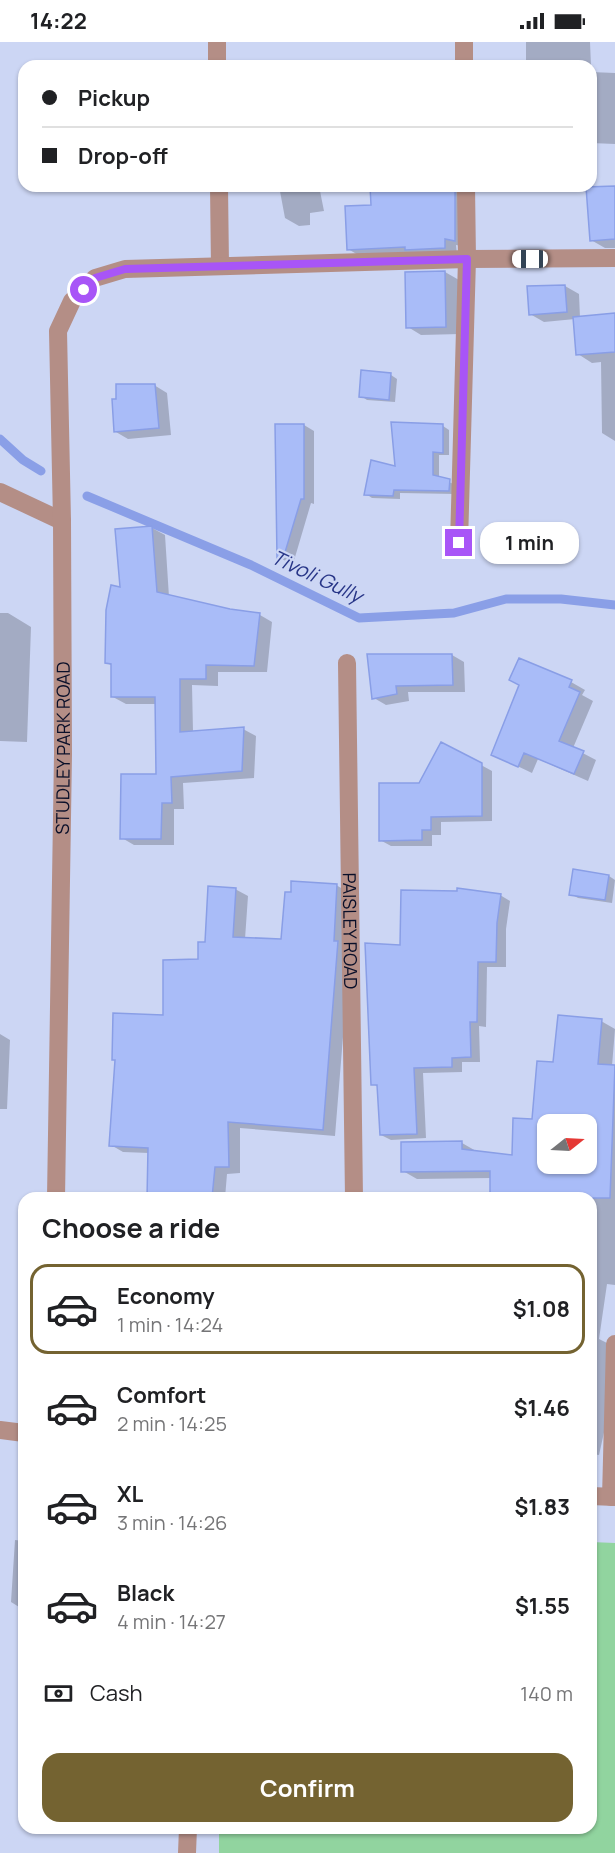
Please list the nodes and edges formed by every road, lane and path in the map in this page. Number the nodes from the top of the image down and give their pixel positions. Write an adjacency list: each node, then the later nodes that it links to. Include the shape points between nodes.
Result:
1 (217, 42): 3 (street)
2 (464, 42): 4 (street)
3 (217, 60)
4 (464, 60)
5 (219, 192): 9 (street)
6 (466, 192): 8 (street)
7 (615, 258): 8 (street, STUDLEY PARK ROAD)
8 (467, 259): 9 (street, STUDLEY PARK ROAD); 12 (street)
9 (220, 266): 11 (street, STUDLEY PARK ROAD, via 125,269 95,278 72,302 58,332)
10 (0, 492): 11 (street)
11 (62, 521): 14 (street, STUDLEY PARK ROAD, via 63,754)
12 (459, 543)
13 (347, 663): 15 (street, PAISLEY ROAD)
14 (56, 1192)
15 (354, 1192)
16 (615, 1344): 20 (street)
17 (0, 1430): 18 (street)
18 (18, 1432)
19 (597, 1496): 20 (street)
20 (613, 1497)
21 (188, 1834): 22 (street)
22 (187, 1853)

